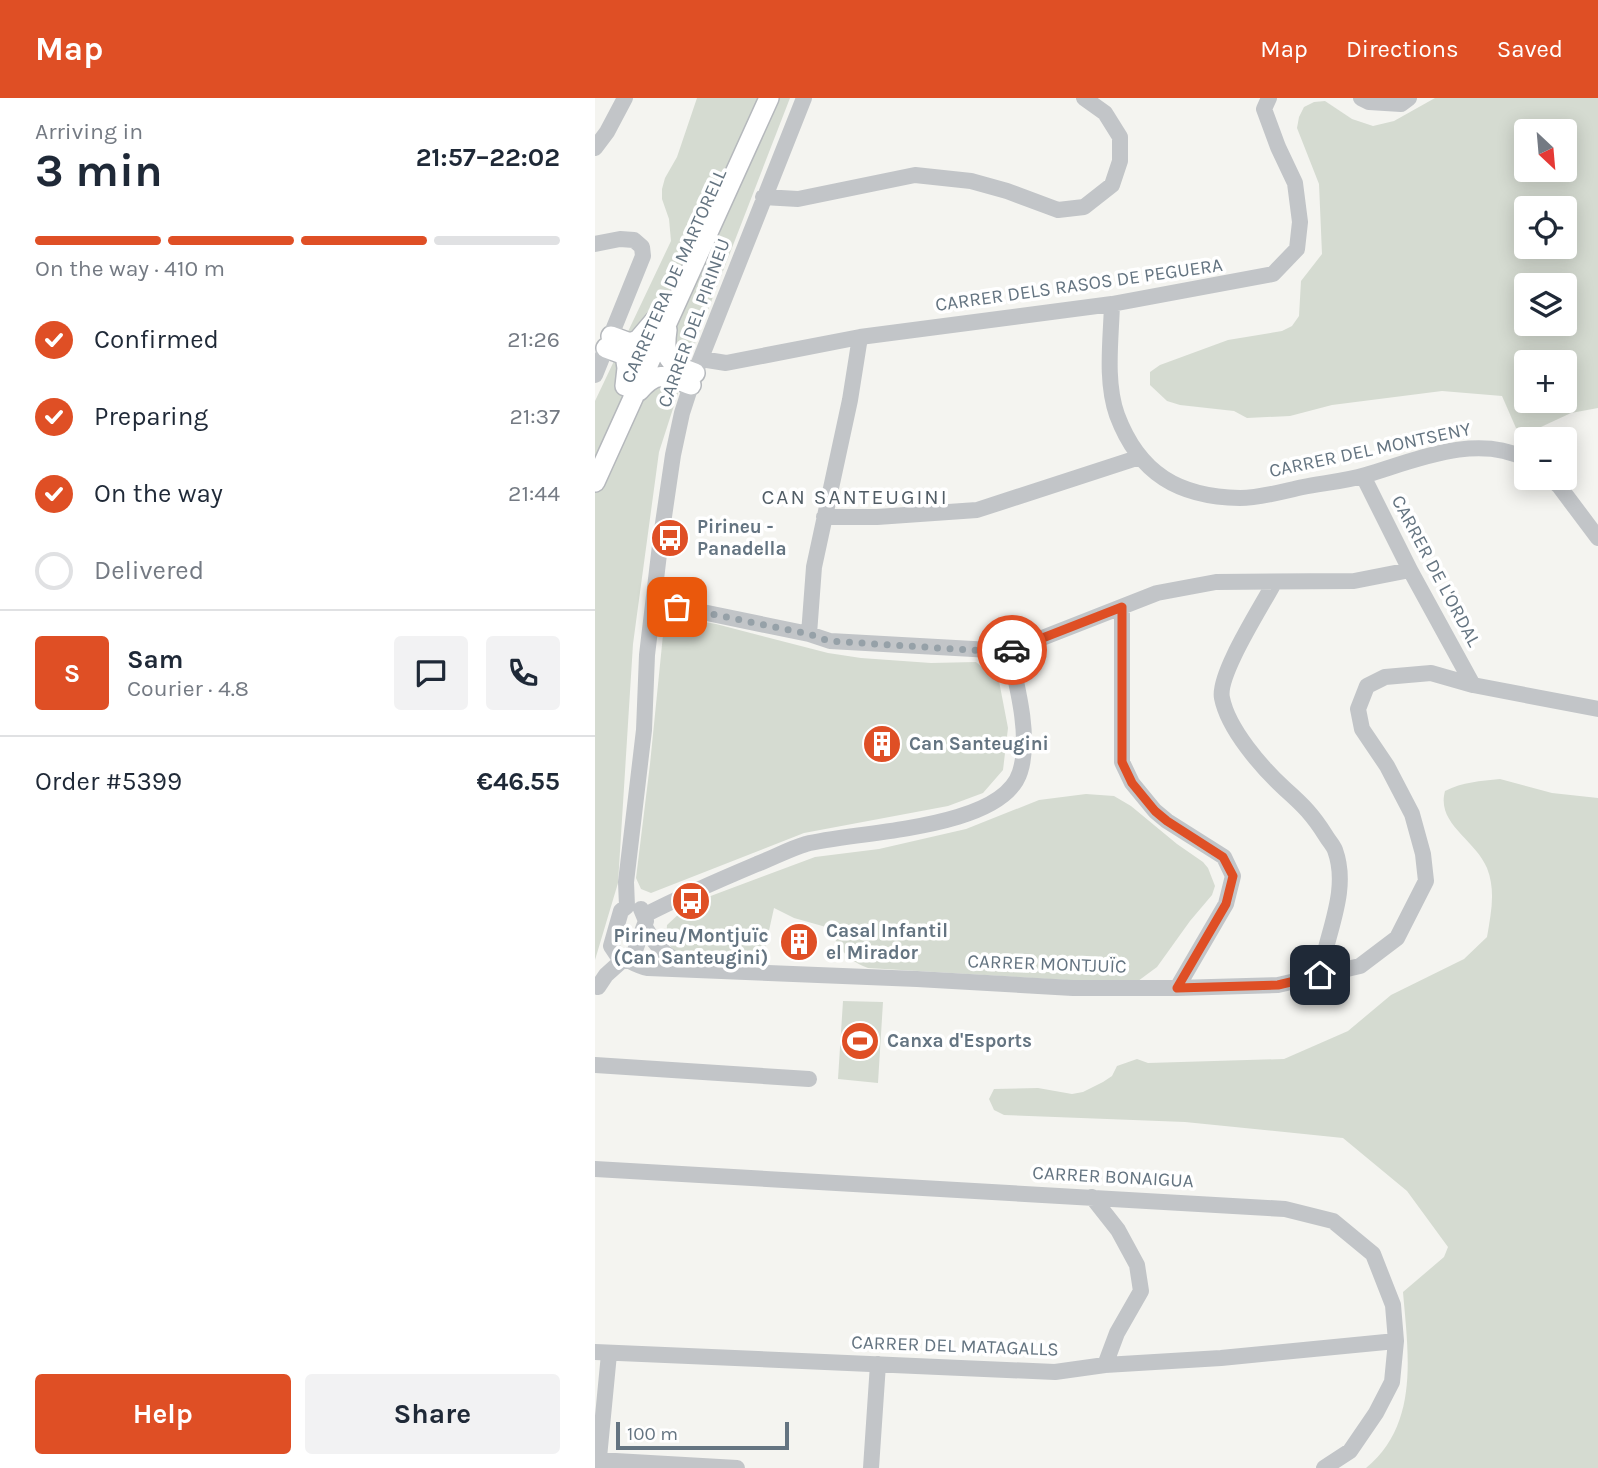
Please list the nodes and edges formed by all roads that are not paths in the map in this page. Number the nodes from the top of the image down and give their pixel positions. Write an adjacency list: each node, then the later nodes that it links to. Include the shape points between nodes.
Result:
1 (625, 98): 9 (street)
2 (757, 98): 13 (main road, CARRETERA DE MARTORELL, via 683,255)
3 (769, 98): 13 (main road)
4 (804, 98): 10 (street, CARRER DEL PIRINEU)
5 (1084, 98): 10 (street, via 1105,113 1120,137 1120,161 1112,184 1084,207 1059,210 971,181 915,175 798,199)
6 (1269, 98): 12 (street, CARRER DELS RASOS DE PEGUERA, via 1264,109 1295,183 1300,222 1297,249 1273,274)
7 (1361, 98): 8 (street, via 1401,104)
8 (1409, 98)
9 (595, 148)
10 (764, 197): 17 (street, CARRER DEL PIRINEU)
11 (595, 244): 15 (street, via 620,239 634,240 642,247 642,260)
12 (1112, 304): 14 (street, CARRER DELS RASOS DE PEGUERA); 23 (street, CARRER DEL MONTSENY, via 1114,398)
13 (662, 319): 16 (main road); 17 (main road, via 668,357 677,367); 19 (main road)
14 (860, 337): 17 (street, CARRER DELS RASOS DE PEGUERA); 27 (street)
15 (608, 342): 16 (main road); 18 (street)
16 (632, 351): 19 (main road, CARRETERA DE MARTORELL); 20 (main road, via 642,365 623,407)
17 (696, 372): 19 (main road, via 658,376); 31 (street, CARRER DEL PIRINEU, via 673,455)
18 (595, 375)
19 (629, 393): 20 (main road); 22 (main road, CARRETERA DE MARTORELL)
20 (620, 427): 25 (main road)
21 (1514, 453): 24 (street, CARRER DEL MONTSENY, via 1481,447)
22 (595, 456)
23 (1140, 457): 24 (street, CARRER DEL MONTSENY, via 1162,478 1188,492 1242,498); 27 (street, via 977,510)
24 (1363, 476): 29 (street, CARRER DE L'ORDAL)
25 (595, 482)
26 (1562, 490): 28 (street)
27 (824, 517): 33 (street, via 814,567)
28 (1595, 528)
29 (1409, 570): 30 (street, via 1354,581); 35 (street, CARRER DE L'ORDAL)
30 (1275, 583): 32 (street, via 1216,582 1157,593); 42 (street, via 1227,668 1221,696 1240,738 1312,814 1335,848 1339,898)
31 (655, 602): 33 (street); 37 (street, CARRER DEL PIRINEU)
32 (1122, 607): 34 (street); 43 (street, via 1122,762 1155,811 1223,857 1233,876 1226,904)
33 (809, 634): 34 (street, via 829,641)
34 (1009, 651): 38 (street, via 1023,744 1020,773 1005,794 969,815 804,845 689,893)
35 (1473, 684): 36 (street); 42 (street, CARRER MONTJUÏC, via 1431,673 1385,677 1367,686 1358,709 1362,729 1412,814 1426,881 1397,938 1360,966)
36 (1598, 709)
37 (627, 905): 38 (street, via 640,907); 39 (street, CARRER DEL PIRINEU)
38 (645, 921): 40 (street, CARRER DEL PIRINEU, via 637,949); 41 (street, via 653,942 664,954)
39 (611, 946): 40 (street, via 617,955); 44 (street, CARRER DEL PIRINEU)
40 (626, 957): 41 (street, CARRER MONTJUÏC, via 641,967); 44 (street, CARRER DEL PIRINEU)
41 (700, 969): 43 (street, CARRER MONTJUÏC, via 1073,989)
42 (1320, 975): 43 (street, CARRER MONTJUÏC, via 1278,985)
43 (1177, 988)
44 (596, 991)
45 (595, 1065): 46 (street)
46 (809, 1079)
47 (595, 1169): 48 (street, CARRER BONAIGUA)
48 (1092, 1197): 49 (street, CARRER BONAIGUA, via 1285,1209 1333,1222 1373,1254 1393,1305); 52 (street, via 1137,1265 1141,1291)
49 (1396, 1341): 52 (street, CARRER DEL MATAGALLS); 56 (street, CARRER BONAIGUA, via 1392,1382 1376,1413 1350,1451)
50 (602, 1353): 51 (street, CARRER DEL MATAGALLS); 53 (street)
51 (878, 1364): 52 (street, CARRER DEL MATAGALLS, via 1055,1372); 55 (street)
52 (1105, 1365)
53 (598, 1464): 54 (street)
54 (737, 1468)
55 (871, 1468)
56 (1324, 1468)

